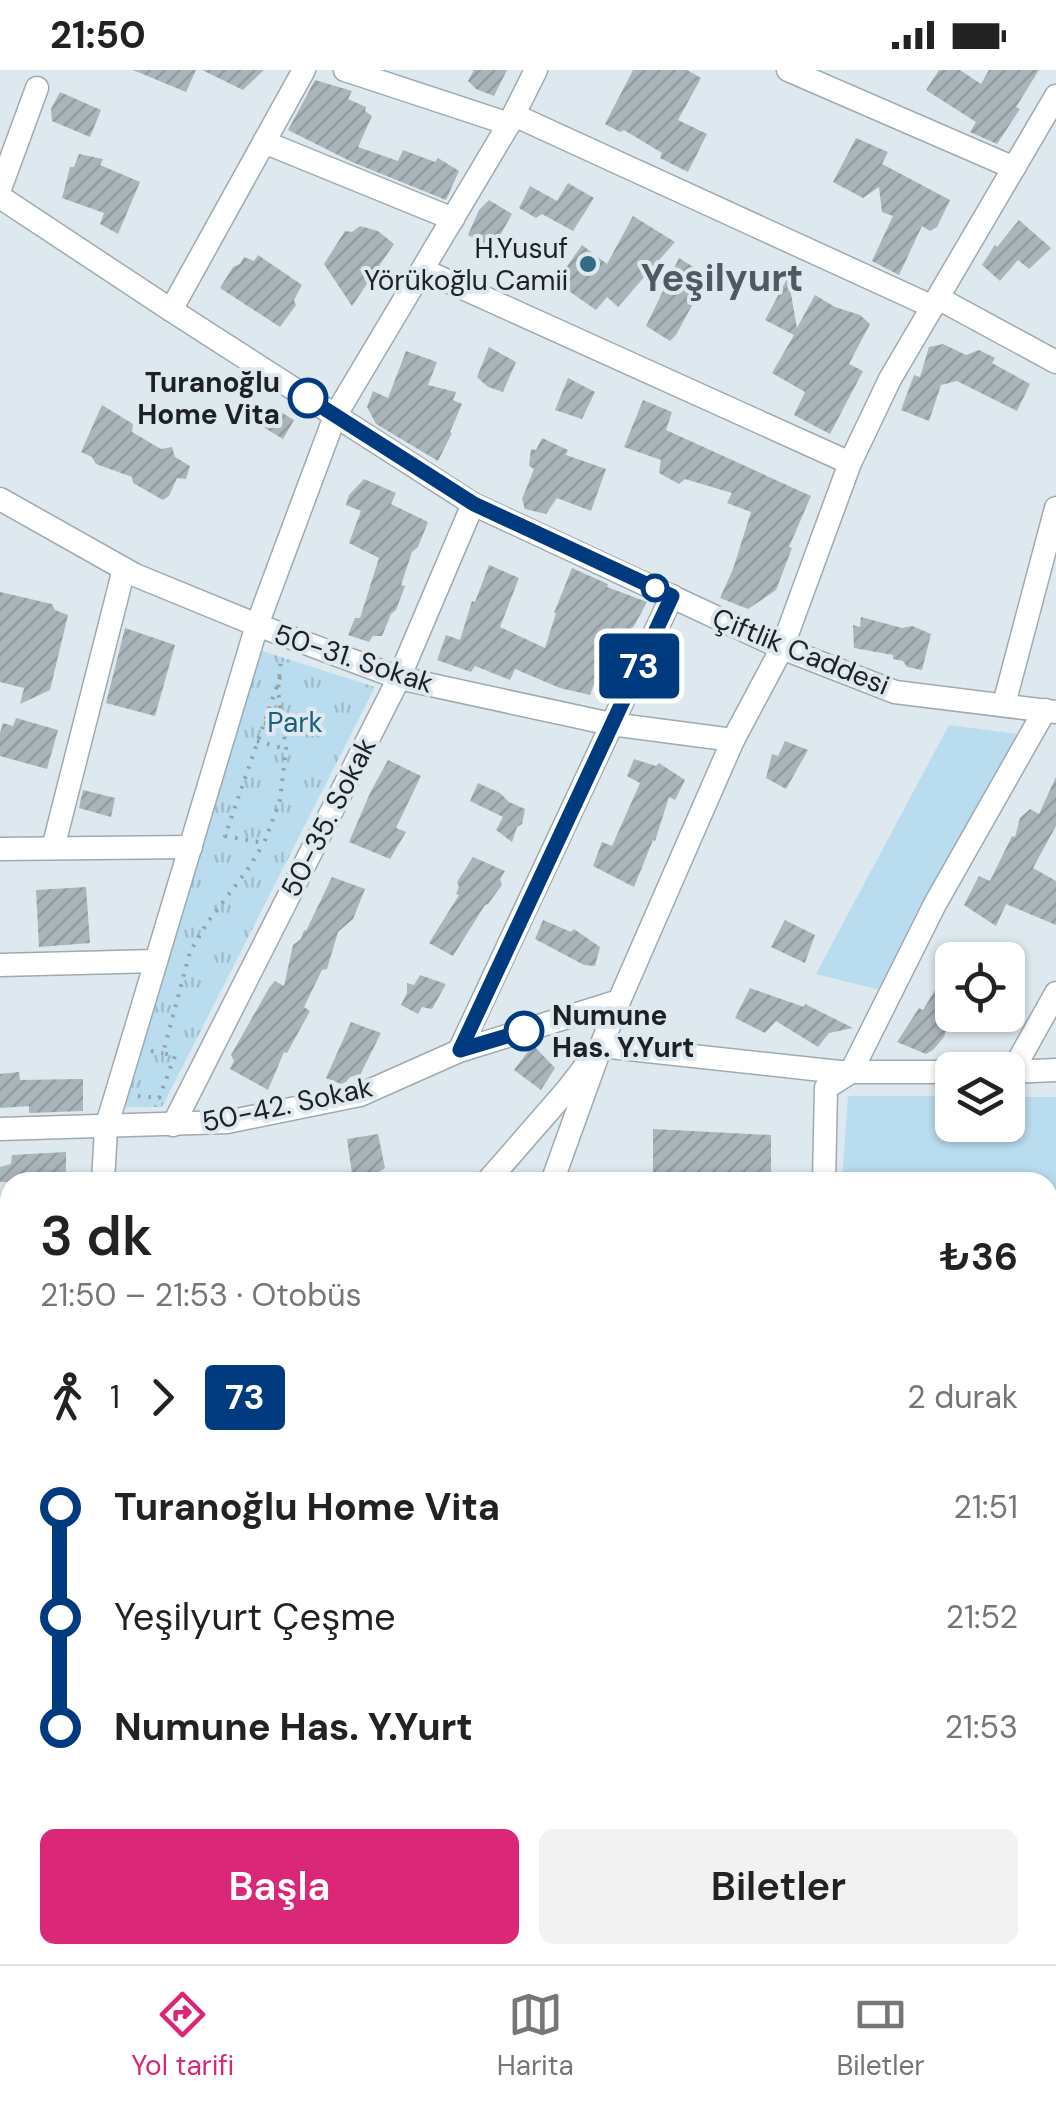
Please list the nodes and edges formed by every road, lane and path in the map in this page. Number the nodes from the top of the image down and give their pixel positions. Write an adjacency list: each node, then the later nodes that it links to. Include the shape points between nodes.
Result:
1 (304, 70): 9 (street)
2 (346, 70): 7 (street)
3 (536, 70): 7 (street)
4 (788, 70): 10 (street)
5 (37, 88): 11 (street)
6 (1056, 96): 8 (street)
7 (512, 120): 12 (street); 14 (street)
8 (1049, 121): 10 (street)
9 (264, 142): 12 (street); 15 (street)
10 (1014, 168): 14 (street)
11 (0, 193): 15 (street, Çiftlik Caddesi)
12 (453, 219): 13 (street)
13 (422, 270): 17 (street); 18 (street)
14 (936, 302): 16 (street); 18 (street)
15 (172, 310): 17 (street, Çiftlik Caddesi)
16 (1056, 362)
17 (335, 416): 20 (street, Çiftlik Caddesi); 24 (street)
18 (850, 462): 26 (street)
19 (0, 499): 22 (street, 50-31. Sokak)
20 (474, 504): 23 (street, Çiftlik Caddesi); 28 (street, 50-35. Sokak)
21 (1056, 508): 29 (street)
22 (124, 569): 24 (street, 50-31. Sokak); 40 (street)
23 (672, 596): 26 (street, Çiftlik Caddesi); 32 (street)
24 (257, 625): 25 (street, 50-31. Sokak); 38 (street)
25 (284, 635): 27 (path); 28 (street, 50-31. Sokak)
26 (782, 648): 29 (street, Çiftlik Caddesi, via 895,692); 35 (street)
27 (280, 678): 31 (path); 33 (path)
28 (399, 678): 32 (street, 50-31. Sokak); 55 (street, 50-35. Sokak)
29 (1004, 704): 30 (street, Çiftlik Caddesi)
30 (1050, 711): 52 (street, via 935,904)
31 (263, 722): 33 (path); 34 (path)
32 (611, 724): 35 (street, 50-31. Sokak); 46 (street)
33 (284, 729): 36 (path)
34 (257, 740): 36 (path); 37 (path, via 225,836)
35 (734, 740): 44 (street)
36 (286, 749): 37 (path, via 280,800)
37 (264, 843): 49 (path, via 190,952)
38 (191, 846): 40 (street); 41 (street)
39 (0, 848): 40 (street)
40 (53, 848)
41 (156, 960): 42 (street); 56 (street)
42 (0, 964)
43 (1056, 994): 48 (street)
44 (619, 1001): 45 (street); 46 (street, 50-42. Sokak)
45 (601, 1046): 52 (street); 59 (street); 60 (street)
46 (460, 1050): 55 (street, 50-42. Sokak, via 360,1095 227,1122)
47 (147, 1051): 49 (path)
48 (1022, 1052)
49 (163, 1054): 54 (path, via 175,1056 158,1098)
50 (1056, 1070): 51 (street)
51 (1025, 1071)
52 (851, 1072): 53 (street); 61 (street, via 826,1088)
53 (935, 1072)
54 (134, 1096)
55 (172, 1125): 56 (street, 50-42. Sokak)
56 (106, 1128): 57 (street, 50-42. Sokak); 58 (street)
57 (0, 1129)
58 (104, 1172)
59 (495, 1172)
60 (556, 1172)
61 (824, 1172)

